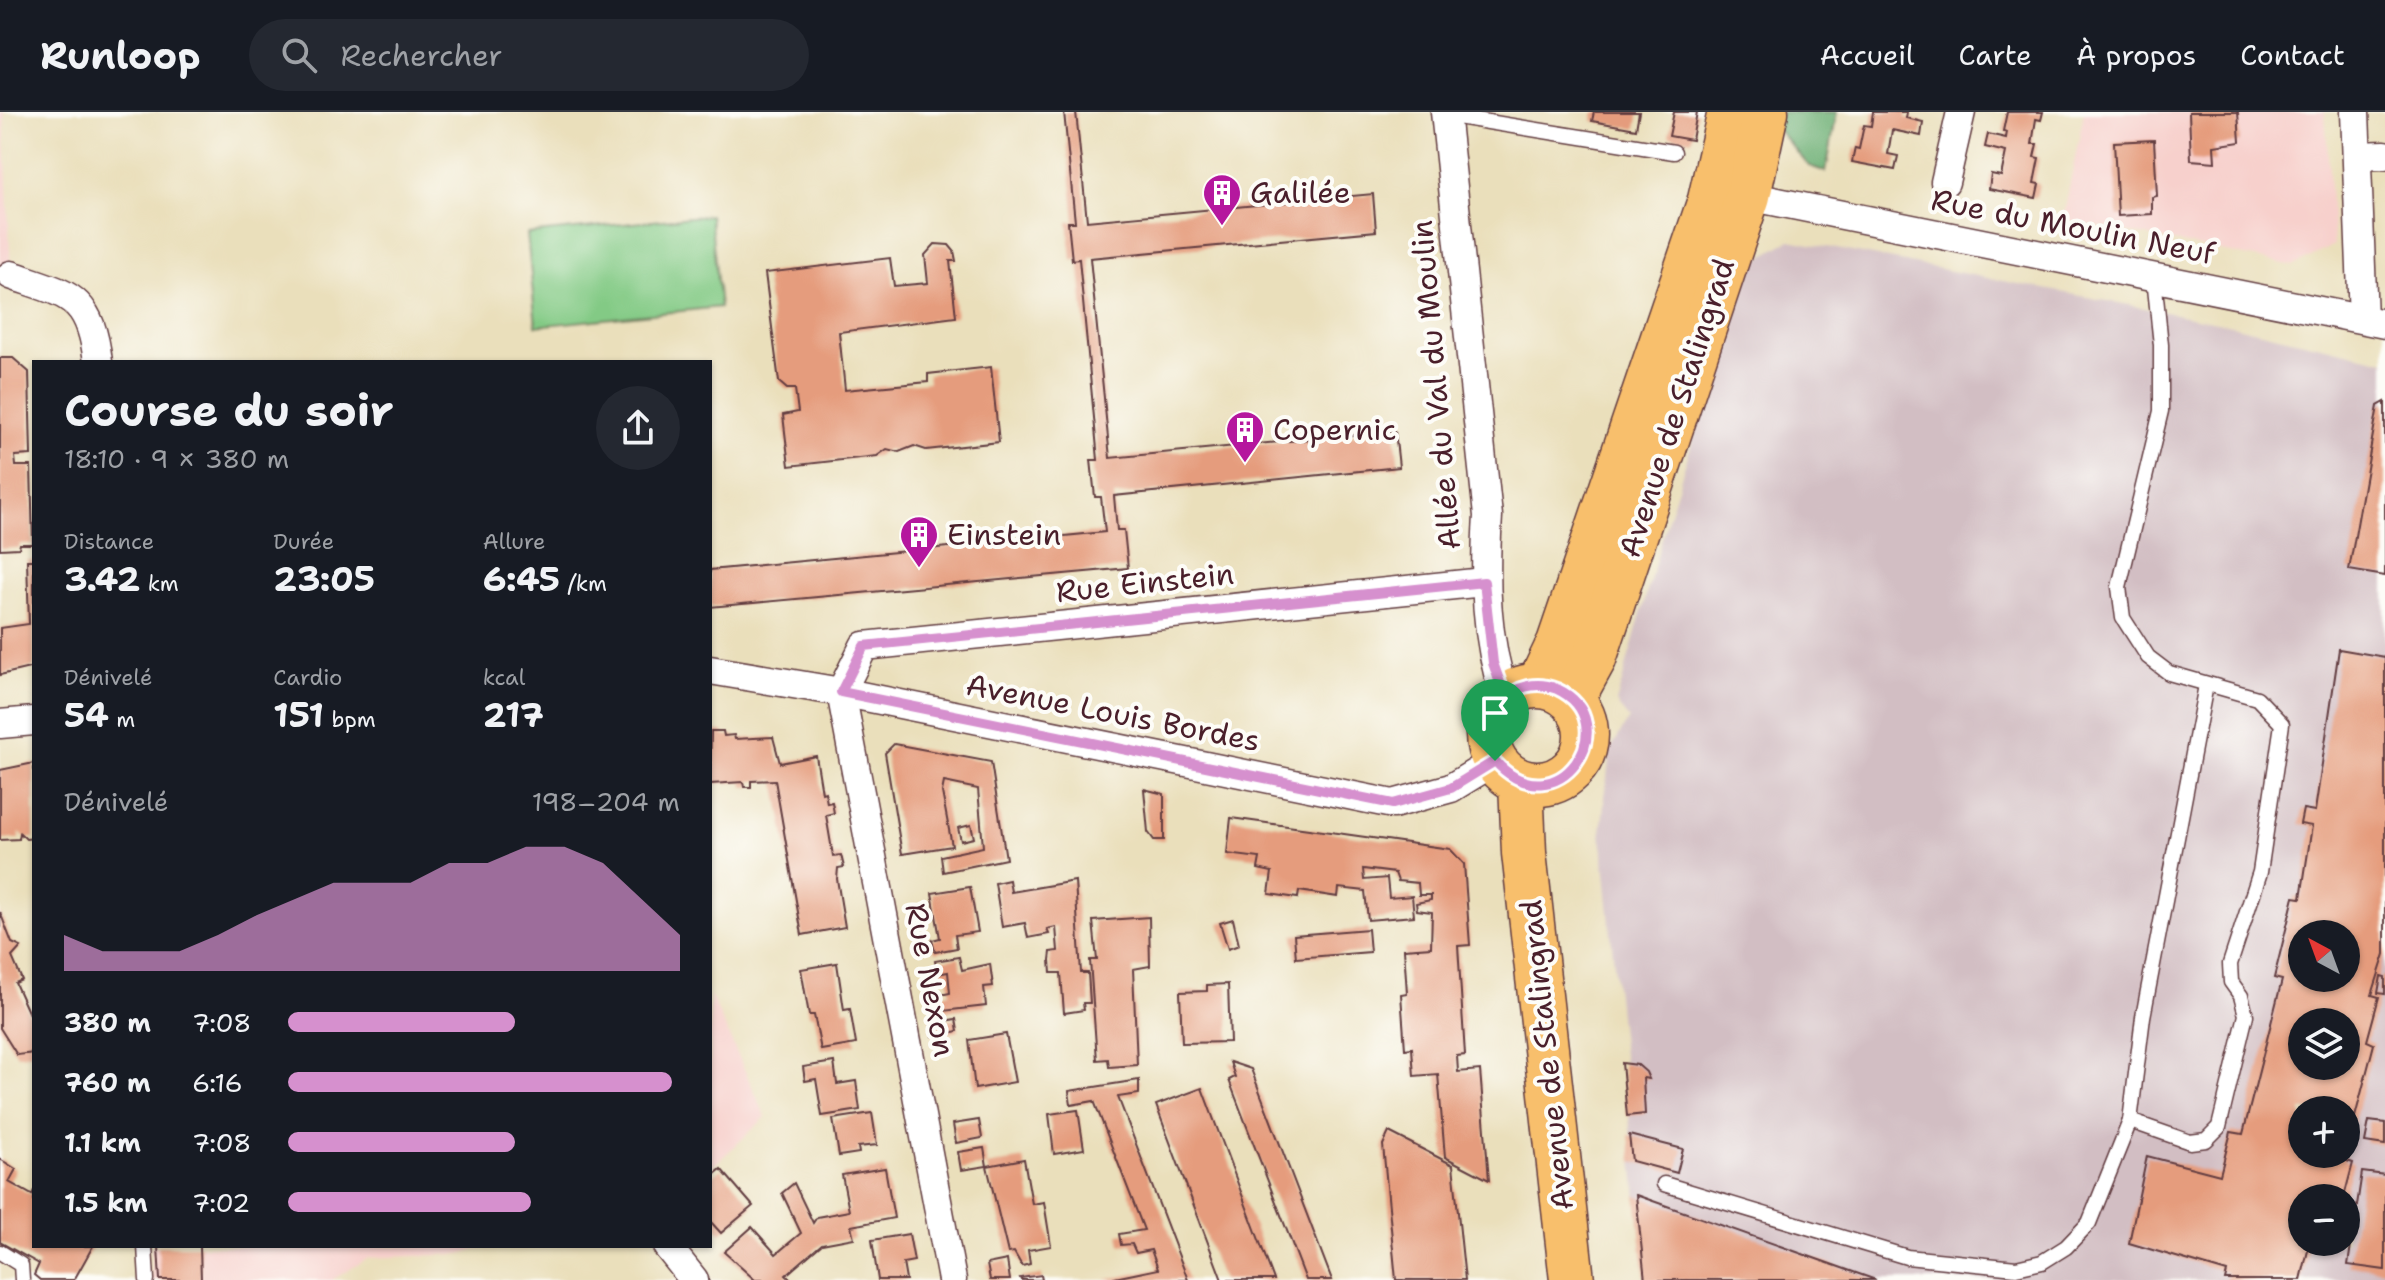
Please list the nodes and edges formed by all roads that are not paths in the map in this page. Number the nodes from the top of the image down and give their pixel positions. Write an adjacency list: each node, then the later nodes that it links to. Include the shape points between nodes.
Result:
1 (1730, 112): 10 (main road, Avenue de Stalingrad)
2 (1766, 112): 9 (main road, Avenue de Stalingrad)
3 (1961, 112): 8 (street)
4 (2355, 112): 7 (street)
5 (1445, 113): 6 (lane); 15 (street, Allée du Val du Moulin, via 1488,516)
6 (1674, 152)
7 (2371, 155): 13 (street)
8 (1945, 182)
9 (1748, 196): 10 (street); 12 (street, Rue du Moulin Neuf); 19 (main road, Avenue de Stalingrad, via 1594,659)
10 (1704, 216): 19 (main road, Avenue de Stalingrad)
11 (11, 275): 14 (street, via 73,297 94,332)
12 (2154, 278): 13 (street, Rue du Moulin Neuf); 17 (lane, via 2161,411 2119,587 2123,618 2148,657 2169,673)
13 (2374, 321)
14 (98, 360)
15 (1484, 582): 18 (street, Rue Einstein, via 864,646); 19 (street, Allée du Val du Moulin, via 1493,663)
16 (712, 670): 18 (street, Avenue Louis Bordes)
17 (2206, 685): 23 (lane, via 2143,1017); 23 (lane, via 2257,698 2282,724 2260,872 2230,964 2231,982 2246,1015 2219,1127 2206,1140 2190,1142)
18 (841, 692): 22 (street, Avenue Louis Bordes, via 1393,804); 31 (street, Rue Nexon)
19 (1538, 694): 22 (main road, via 1489,720 1489,749); 22 (main road, via 1582,712 1586,745 1569,773 1554,781)
20 (32, 721): 21 (street)
21 (0, 724)
22 (1508, 772): 32 (main road, Avenue de Stalingrad, via 1524,853)
23 (2130, 1121): 24 (lane, via 2089,1223 2042,1262 2016,1268 1907,1257)
24 (1664, 1184)
25 (145, 1248): 29 (lane)
26 (669, 1248): 30 (street)
27 (0, 1252): 28 (lane, via 21,1265)
28 (22, 1280)
29 (147, 1280)
30 (694, 1280)
31 (952, 1280)
32 (1572, 1280)

